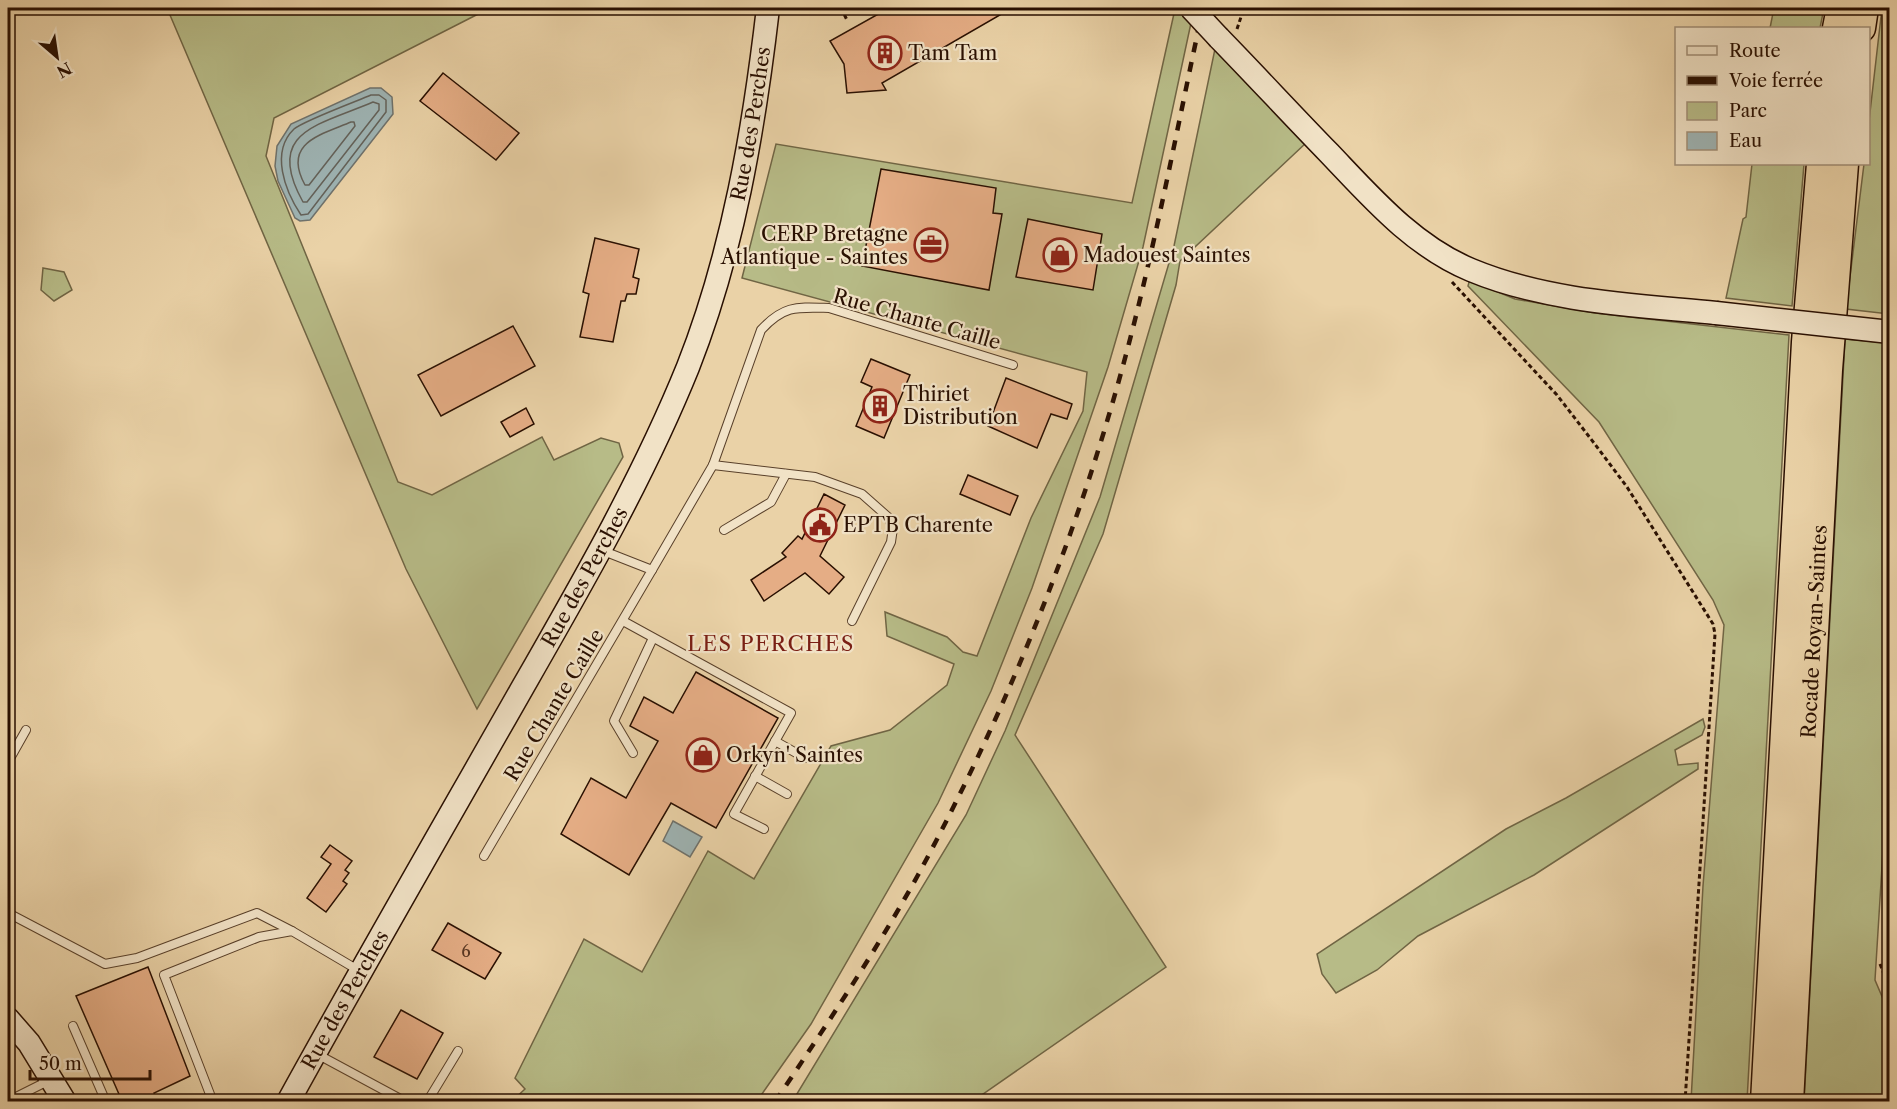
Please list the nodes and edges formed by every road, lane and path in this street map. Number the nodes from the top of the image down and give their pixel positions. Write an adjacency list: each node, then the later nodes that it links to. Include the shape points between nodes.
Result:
1 (768, 8): 17 (street, Rue des Perches, via 745,164 717,281 688,366 655,443)
2 (841, 8): 6 (path)
3 (1191, 8): 11 (street, bridge, via 1382,208)
4 (1841, 8): 7 (highway)
5 (1864, 8): 8 (highway)
6 (847, 20)
7 (1837, 27)
8 (1861, 27)
9 (1821, 165): 48 (highway, Rocade Royan-Saintes, via 1806,342)
10 (1844, 165): 49 (highway, Rocade Royan-Saintes, via 1828,370)
11 (1439, 254): 12 (street, bridge, via 1512,285 1584,300); 47 (path, via 1455,286 1557,394 1601,452 1713,624)
12 (1890, 332)
13 (1013, 365): 14 (lane, Rue Chante Caille, via 829,308 801,306 777,313 761,330)
14 (713, 465): 15 (lane); 18 (lane, Rue Chante Caille)
15 (786, 474): 16 (lane, via 771,502); 20 (lane, via 815,477 862,494 888,517 893,528 891,542)
16 (724, 530)
17 (601, 550): 18 (lane); 34 (street, Rue des Perches)
18 (652, 570): 19 (lane, Rue Chante Caille)
19 (623, 621): 21 (lane); 30 (lane, Rue Chante Caille)
20 (852, 621)
21 (653, 638): 23 (lane, via 790,713); 24 (lane, via 614,720)
22 (27, 730): 26 (lane)
23 (775, 741): 25 (lane); 27 (lane)
24 (633, 753)
25 (805, 758)
26 (8, 762)
27 (755, 776): 28 (lane); 29 (lane, via 734,814)
28 (787, 794)
29 (764, 829)
30 (484, 856)
31 (8, 913): 32 (lane, via 105,964 137,958 257,913)
32 (292, 931): 34 (lane); 43 (lane, via 259,937 164,975)
33 (1880, 964): 35 (path)
34 (361, 972): 39 (street, Rue des Perches)
35 (1890, 989)
36 (8, 1019): 40 (street, via 29,1043)
37 (73, 1026): 42 (lane)
38 (458, 1052): 46 (lane)
39 (315, 1053): 44 (street, Rue des Perches); 45 (lane)
40 (59, 1094): 41 (lane)
41 (8, 1101)
42 (106, 1101)
43 (213, 1101)
44 (288, 1101)
45 (406, 1101)
46 (427, 1101)
47 (1685, 1101)
48 (1765, 1101)
49 (1789, 1101)

